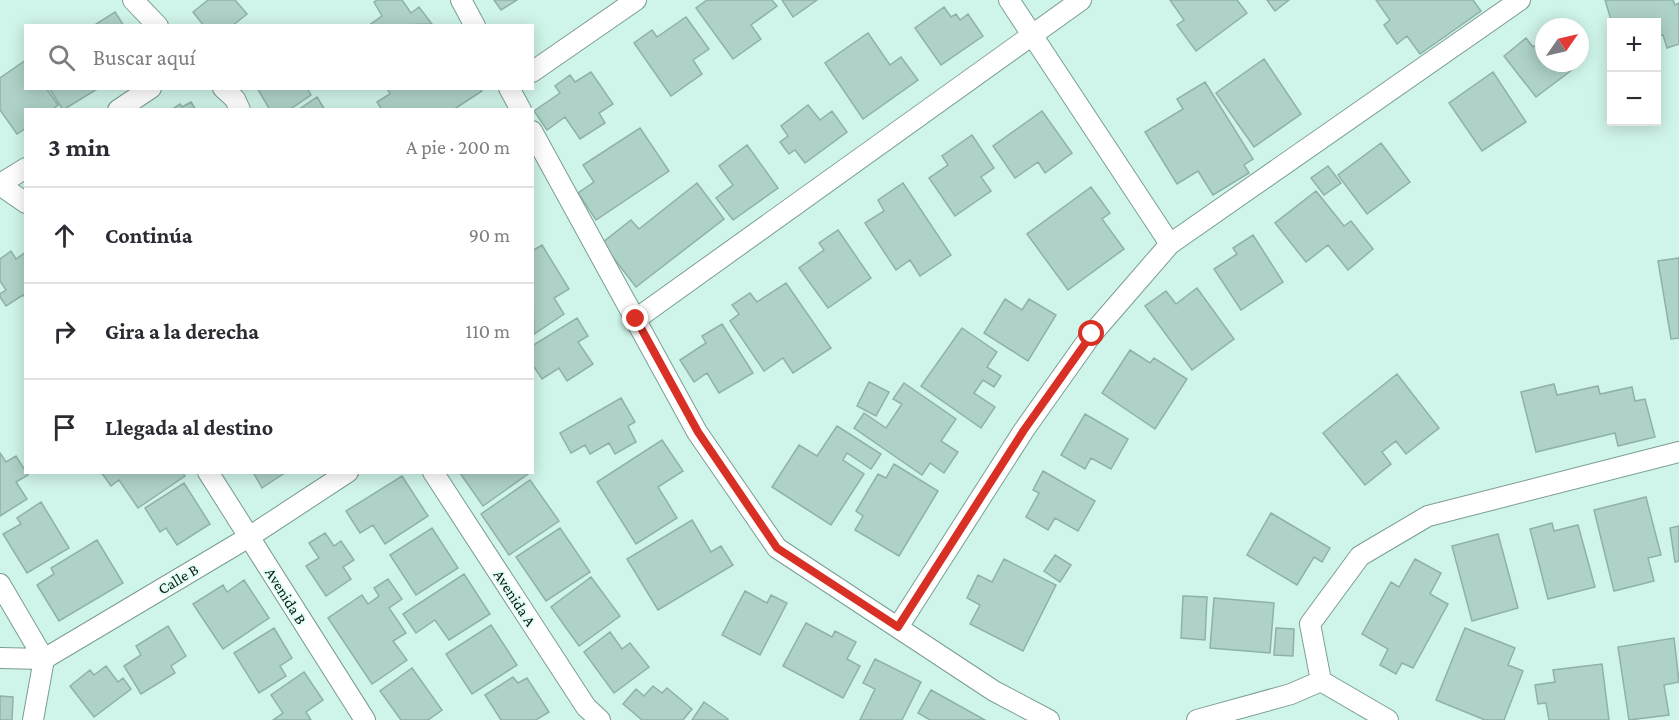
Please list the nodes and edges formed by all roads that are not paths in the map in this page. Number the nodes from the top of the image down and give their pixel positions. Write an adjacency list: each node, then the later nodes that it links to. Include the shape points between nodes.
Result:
1 (133, 0): 7 (street)
2 (460, 0): 8 (street)
3 (636, 0): 10 (street)
4 (1009, 0): 9 (street)
5 (1081, 0): 9 (street)
6 (1520, 0): 21 (street)
7 (156, 24)
8 (474, 24)
9 (1033, 36): 21 (street); 22 (street)
10 (534, 71)
11 (148, 90): 14 (street)
12 (225, 90): 15 (street)
13 (510, 90): 16 (street)
14 (121, 108)
15 (239, 108)
16 (520, 108)
17 (534, 135): 22 (street)
18 (24, 169): 19 (street)
19 (0, 185): 20 (street)
20 (24, 202)
21 (1170, 244): 29 (street, via 1092,334 1024,430)
22 (636, 319): 29 (street, via 698,432 777,548)
23 (1679, 453): 32 (street, via 1428,516 1360,556 1310,624)
24 (209, 474): 27 (street, Avenida B)
25 (345, 474): 27 (street, Calle B)
26 (435, 474): 35 (street, Avenida A, via 586,707)
27 (249, 537): 31 (street, Calle B); 34 (street, Avenida B)
28 (0, 584): 31 (street)
29 (898, 627): 36 (street, via 994,691)
30 (0, 658): 31 (street)
31 (44, 659): 33 (street)
32 (1321, 681): 37 (street, via 1291,694); 38 (street)
33 (33, 720)
34 (365, 720)
35 (600, 720)
36 (1049, 720)
37 (1197, 720)
38 (1388, 720)

